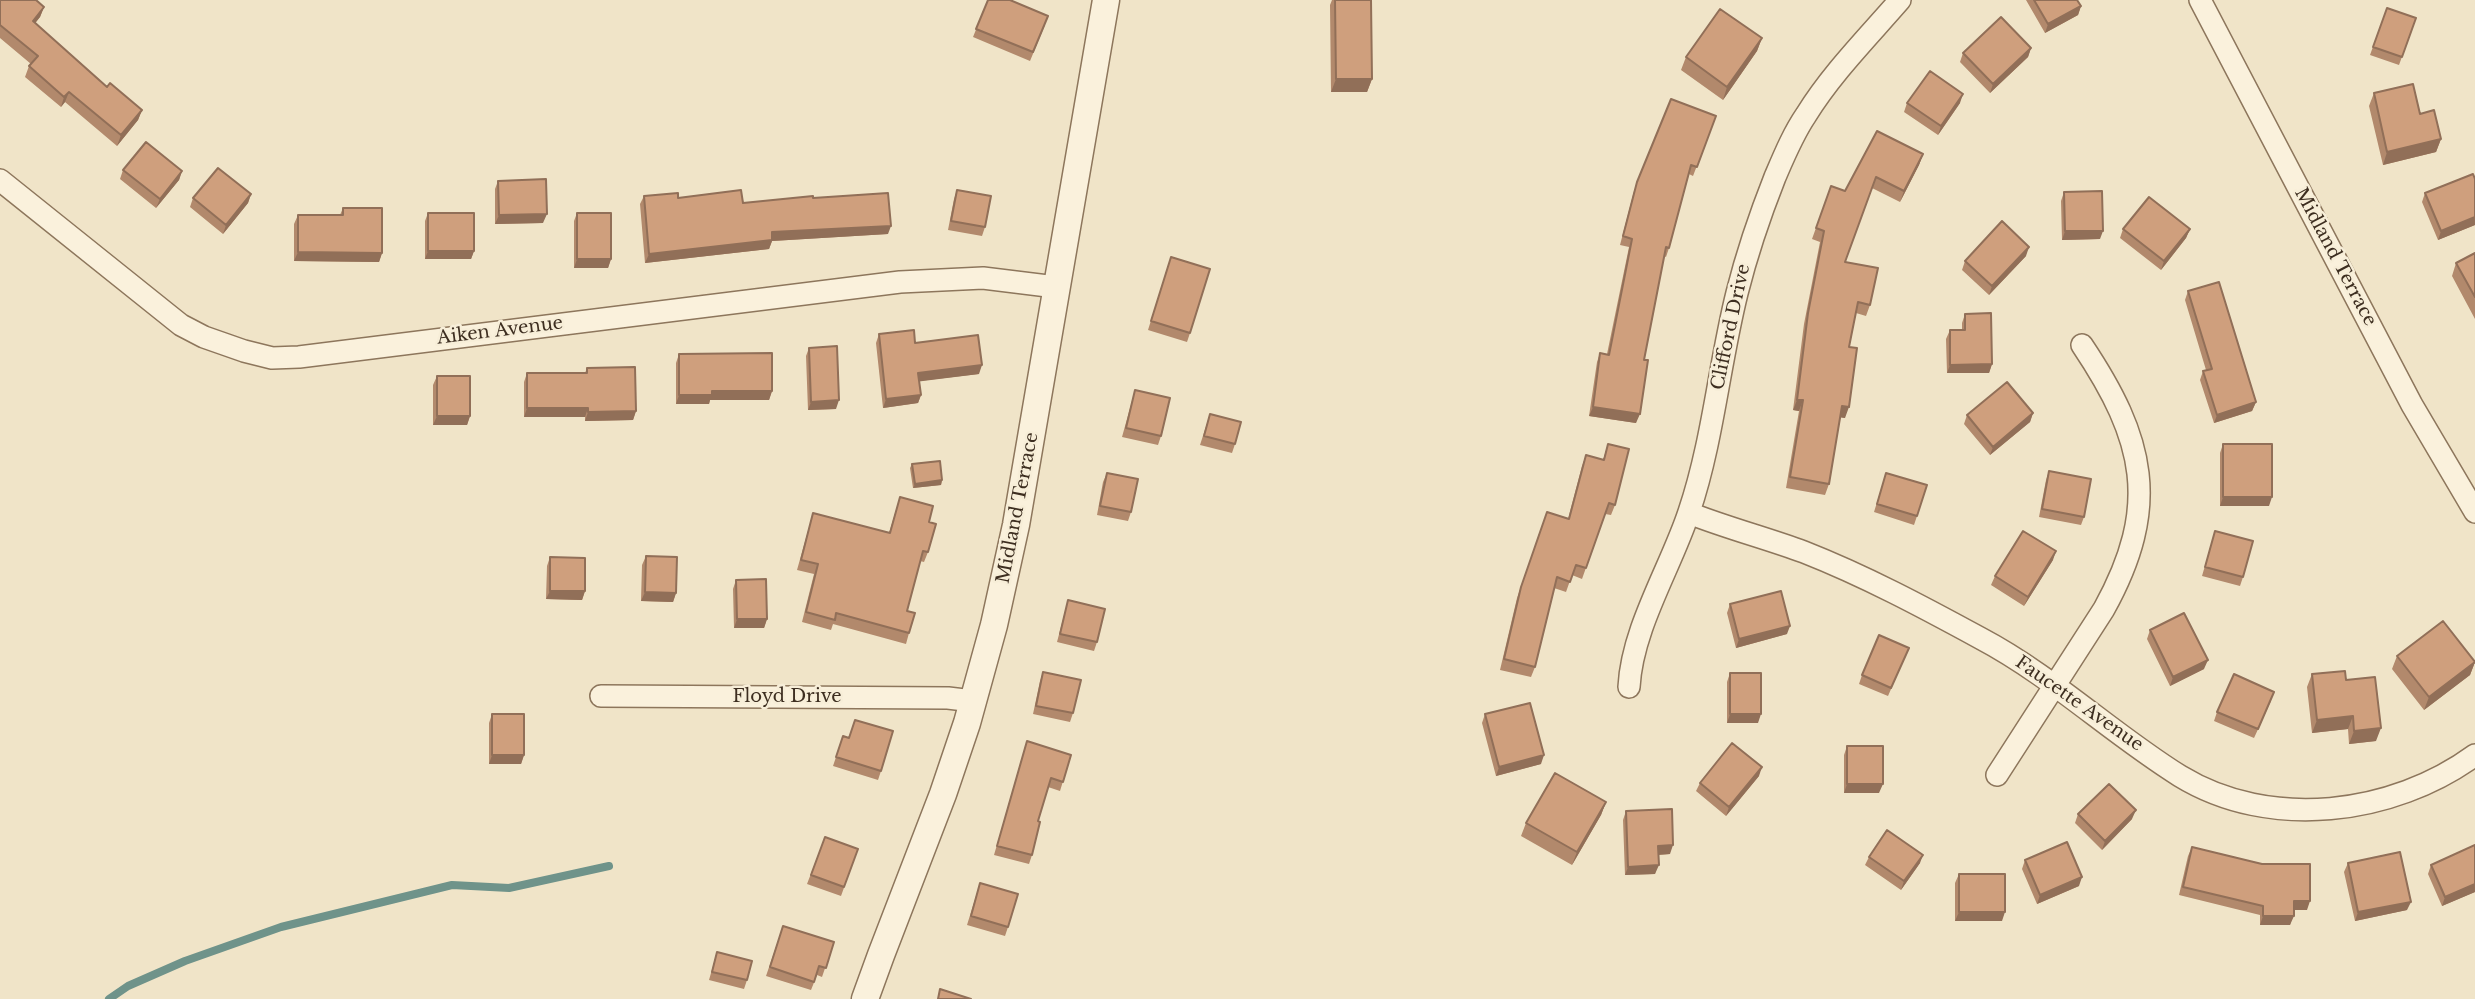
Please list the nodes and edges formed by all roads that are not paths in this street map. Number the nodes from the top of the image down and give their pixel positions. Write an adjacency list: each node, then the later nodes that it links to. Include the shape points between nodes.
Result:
1 (1106, 0): 5 (street, Midland Terrace)
2 (1900, 0): 8 (street, Clifford Drive, via 1804,117 1764,205 1737,295)
3 (2200, 0): 7 (street, Midland Terrace, via 2412,405)
4 (0, 180): 5 (street, Aiken Avenue, via 181,325 272,358 914,281 983,278)
5 (1056, 287): 12 (street, Midland Terrace, via 1016,525)
6 (2082, 345): 9 (street, via 2104,377 2130,433 2137,463 2137,530 2104,610)
7 (2475, 512)
8 (1689, 513): 9 (street, Faucette Avenue, via 1796,549 1878,584 1994,646); 10 (street, Clifford Drive, via 1630,667)
9 (2053, 685): 13 (street, Faucette Avenue, via 2182,777 2238,800 2264,805 2319,809 2376,802 2423,785); 14 (street)
10 (1629, 687)
11 (601, 696): 12 (street, Floyd Drive)
12 (973, 701): 15 (street, Midland Terrace)
13 (2475, 755)
14 (1997, 775)
15 (866, 999)

